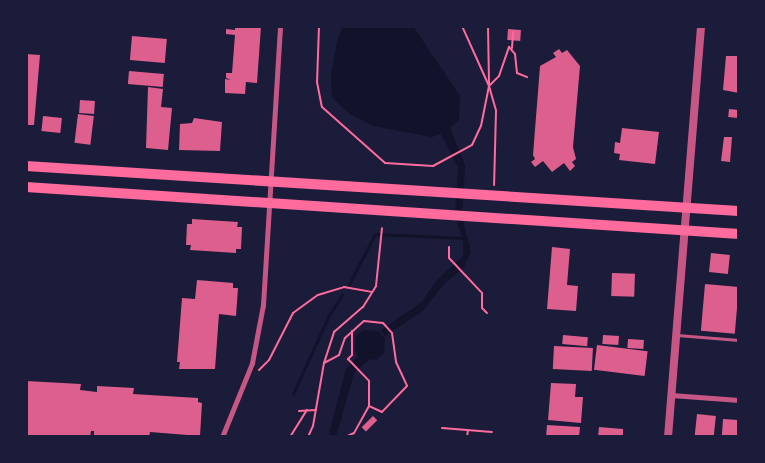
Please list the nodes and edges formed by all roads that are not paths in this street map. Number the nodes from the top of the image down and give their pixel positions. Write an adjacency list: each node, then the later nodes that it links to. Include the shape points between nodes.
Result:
1 (280, 26): 4 (street)
2 (701, 26): 7 (street)
3 (26, 166): 4 (main road)
4 (272, 181): 6 (street); 7 (main road)
5 (26, 187): 6 (main road)
6 (271, 203): 9 (main road); 15 (street, via 260,324 252,363)
7 (685, 207): 8 (main road); 9 (street)
8 (739, 211)
9 (683, 230): 10 (main road); 11 (street)
10 (739, 234)
11 (674, 335): 12 (lane); 13 (street)
12 (739, 340)
13 (671, 395): 14 (street); 16 (street)
14 (739, 400)
15 (222, 437)
16 (668, 437)

